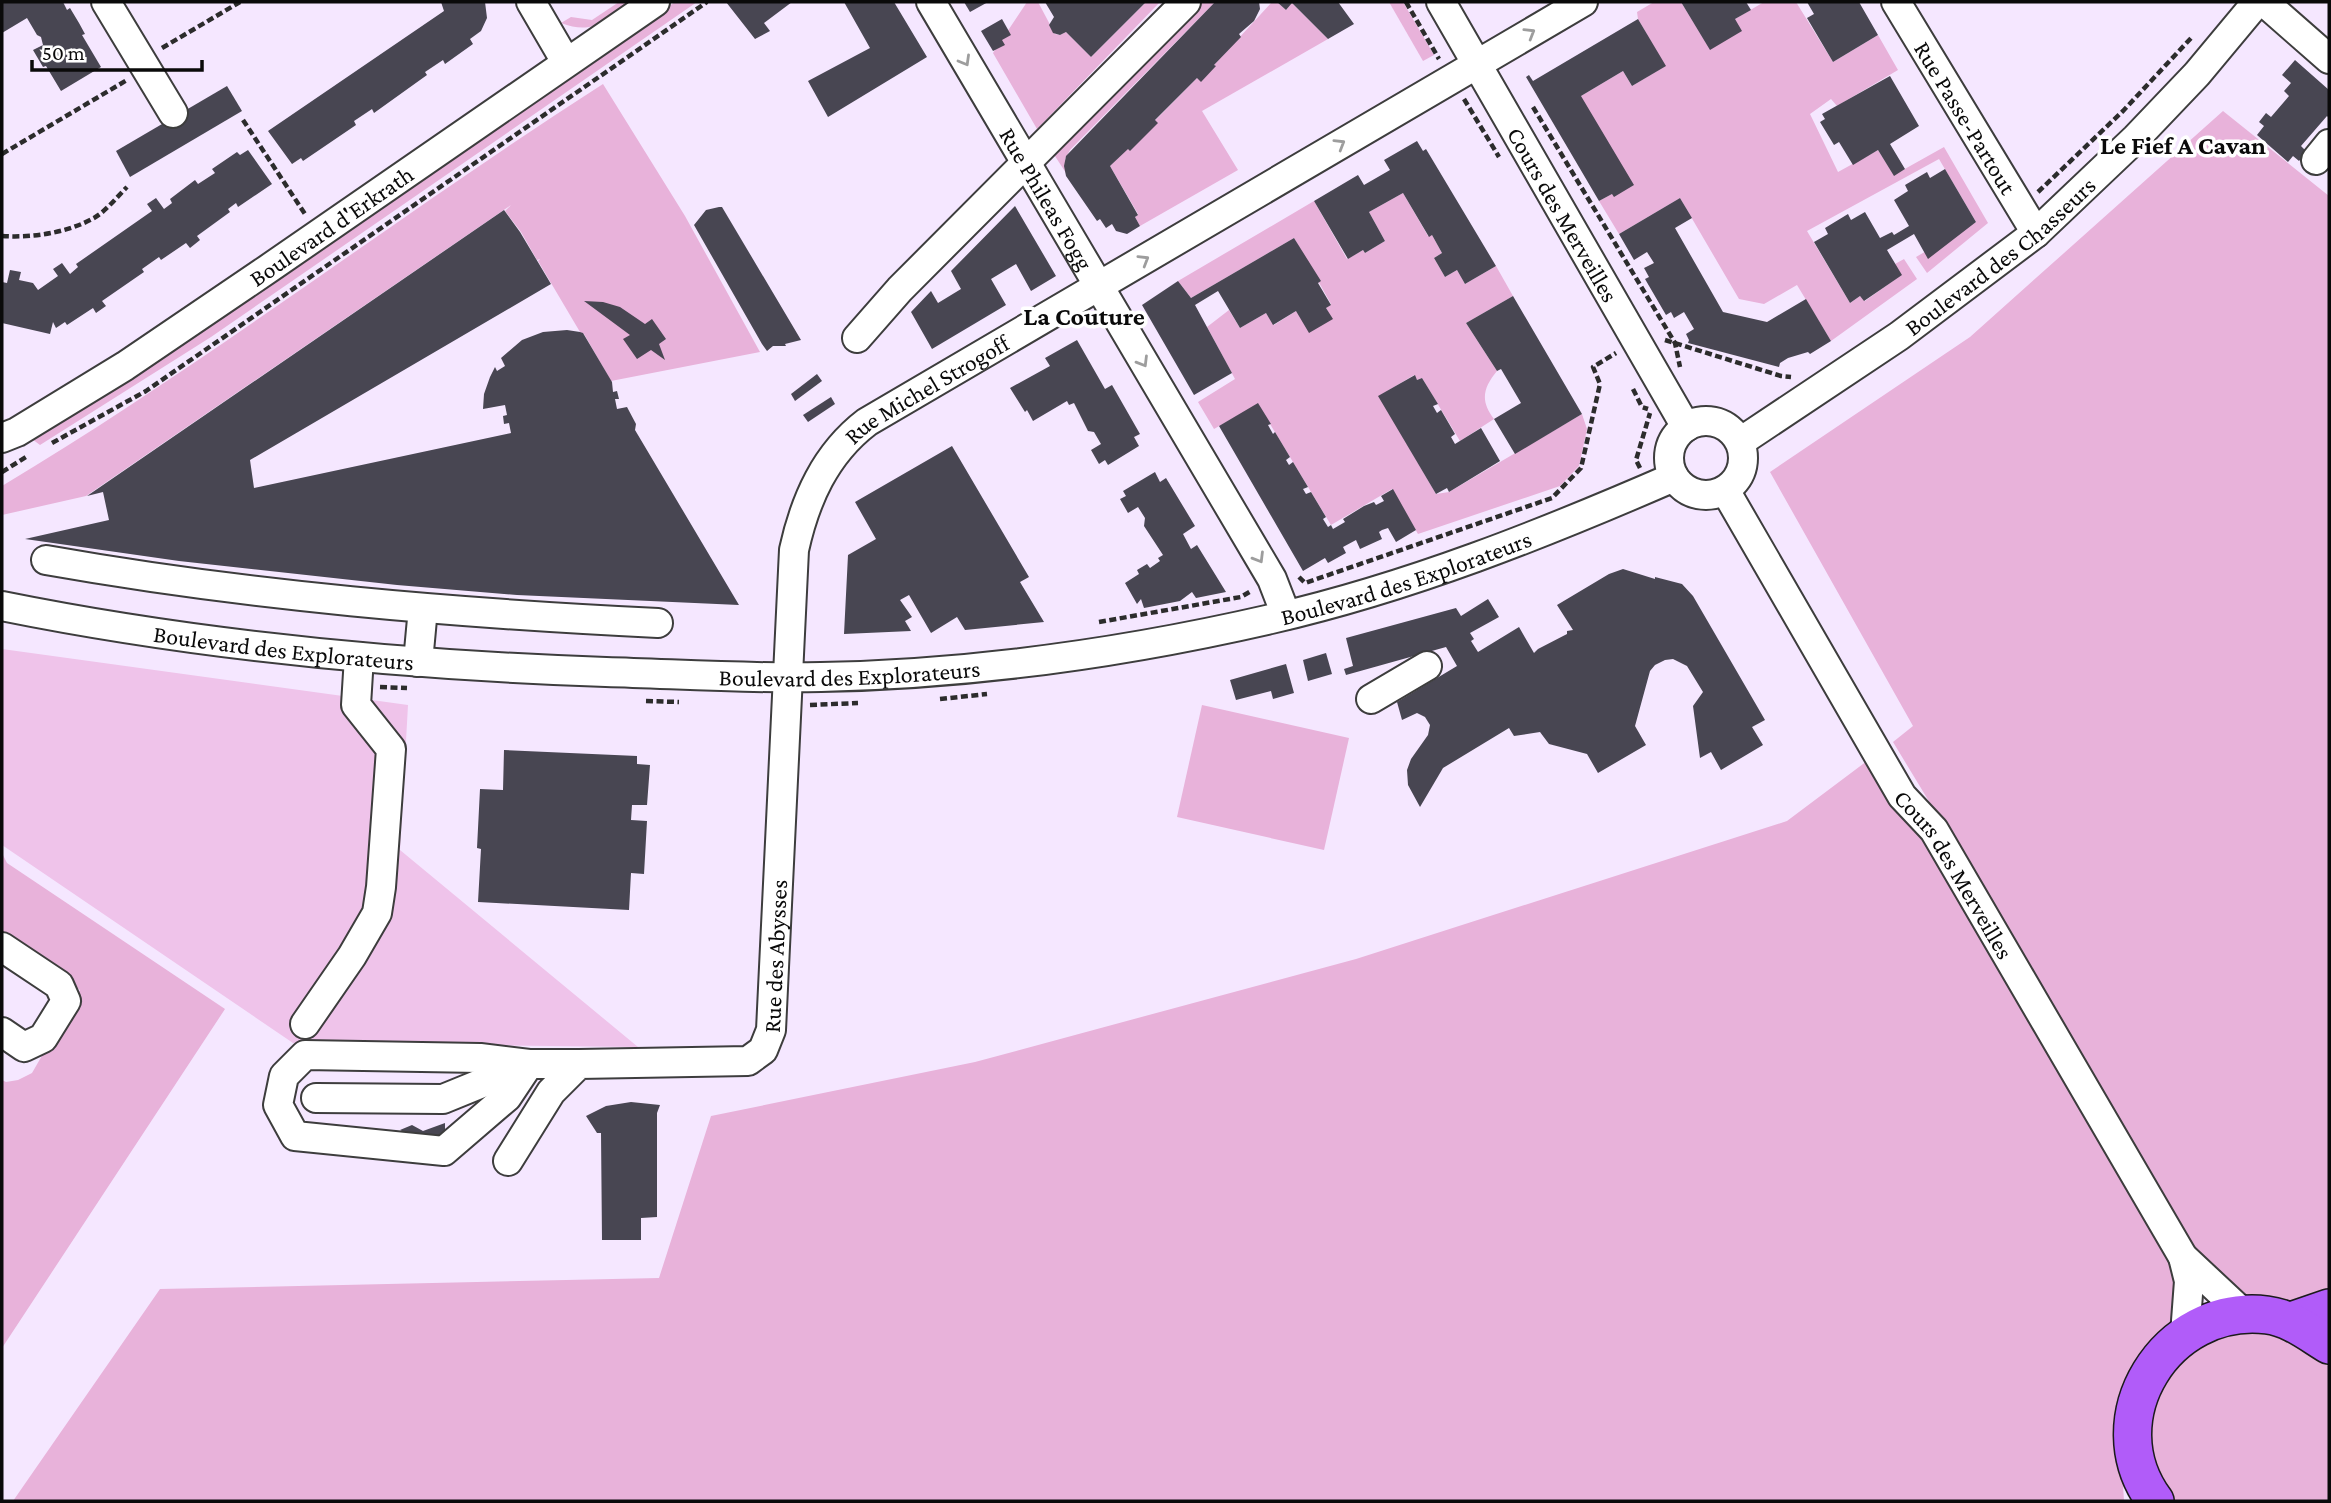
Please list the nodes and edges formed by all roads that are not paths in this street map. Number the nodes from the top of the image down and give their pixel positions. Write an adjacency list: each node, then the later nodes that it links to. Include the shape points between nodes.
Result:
1 (106, 2): 14 (street)
2 (531, 2): 12 (street)
3 (655, 2): 12 (street, Boulevard d'Erkrath)
4 (931, 2): 15 (street, Rue Phileas Fogg, one-way to 15)
5 (1186, 2): 15 (street)
6 (1441, 2): 13 (street, Cours des Merveilles)
7 (1583, 2): 13 (street, Rue Michel Strogoff, one-way to 7)
8 (1896, 2): 16 (street, Rue Passe-Partout)
9 (2257, 2): 16 (street, Boulevard des Chasseurs, via 2136,138)
10 (2264, 2): 11 (street)
11 (2329, 59)
12 (566, 62): 20 (street, Boulevard d'Erkrath)
13 (1478, 64): 17 (street, Rue Michel Strogoff, one-way to 13); 19 (street, Cours des Merveilles)
14 (173, 113)
15 (1025, 162): 17 (street, Rue Phileas Fogg); 18 (street)
16 (2036, 233): 21 (street, Boulevard des Chasseurs, via 1899,336)
17 (1099, 287): 27 (street, Rue Phileas Fogg, one-way to 27, via 1272,579); 32 (street, Rue Michel Strogoff, via 866,422 844,443 824,470 799,527 793,559)
18 (858, 338)
19 (1686, 427): 21 (street, via 1715,422); 22 (street, via 1670,450)
20 (12, 442)
21 (1740, 442): 23 (street, via 1742,467)
22 (1662, 482): 23 (street, via 1700,495); 27 (street, Boulevard des Explorateurs, via 1494,552)
23 (1726, 490): 41 (street, Cours des Merveilles, via 1902,796 1934,830)
24 (46, 560): 26 (street, via 276,595)
25 (2, 606): 29 (street, Boulevard des Explorateurs, via 117,626)
26 (423, 608): 28 (street); 30 (street)
27 (1286, 615): 32 (street, Boulevard des Explorateurs, via 1138,646 995,666)
28 (658, 623)
29 (359, 657): 30 (street, Boulevard des Explorateurs); 35 (street, via 356,705 391,749 381,887 377,913)
30 (418, 662): 32 (street, Boulevard des Explorateurs)
31 (1427, 666): 33 (street)
32 (789, 678): 38 (street, Rue des Abysses, via 771,1030 763,1050 748,1061)
33 (1371, 699)
34 (2, 947): 36 (street, via 60,985 66,1001 43,1038 24,1046)
35 (305, 1024)
36 (2, 1032)
37 (529, 1063): 37 (street, Rue des Abysses, via 304,1055 284,1076 278,1105 295,1136 444,1151 507,1097); 38 (street, Rue des Abysses); 39 (street, via 443,1099)
38 (579, 1064): 40 (street, via 551,1092)
39 (316, 1098)
40 (508, 1161)
41 (2183, 1257): 43 (street, Cours des Merveilles); 45 (street, Cours des Merveilles, via 2189,1281)
42 (2329, 1308): 44 (main road)
43 (2244, 1314): 44 (main road); 45 (main road, via 2211,1321)
44 (2291, 1321): 46 (main road)
45 (2185, 1334): 47 (main road, via 2154,1364 2136,1402 2132,1444)
46 (2329, 1345)
47 (2145, 1496)

